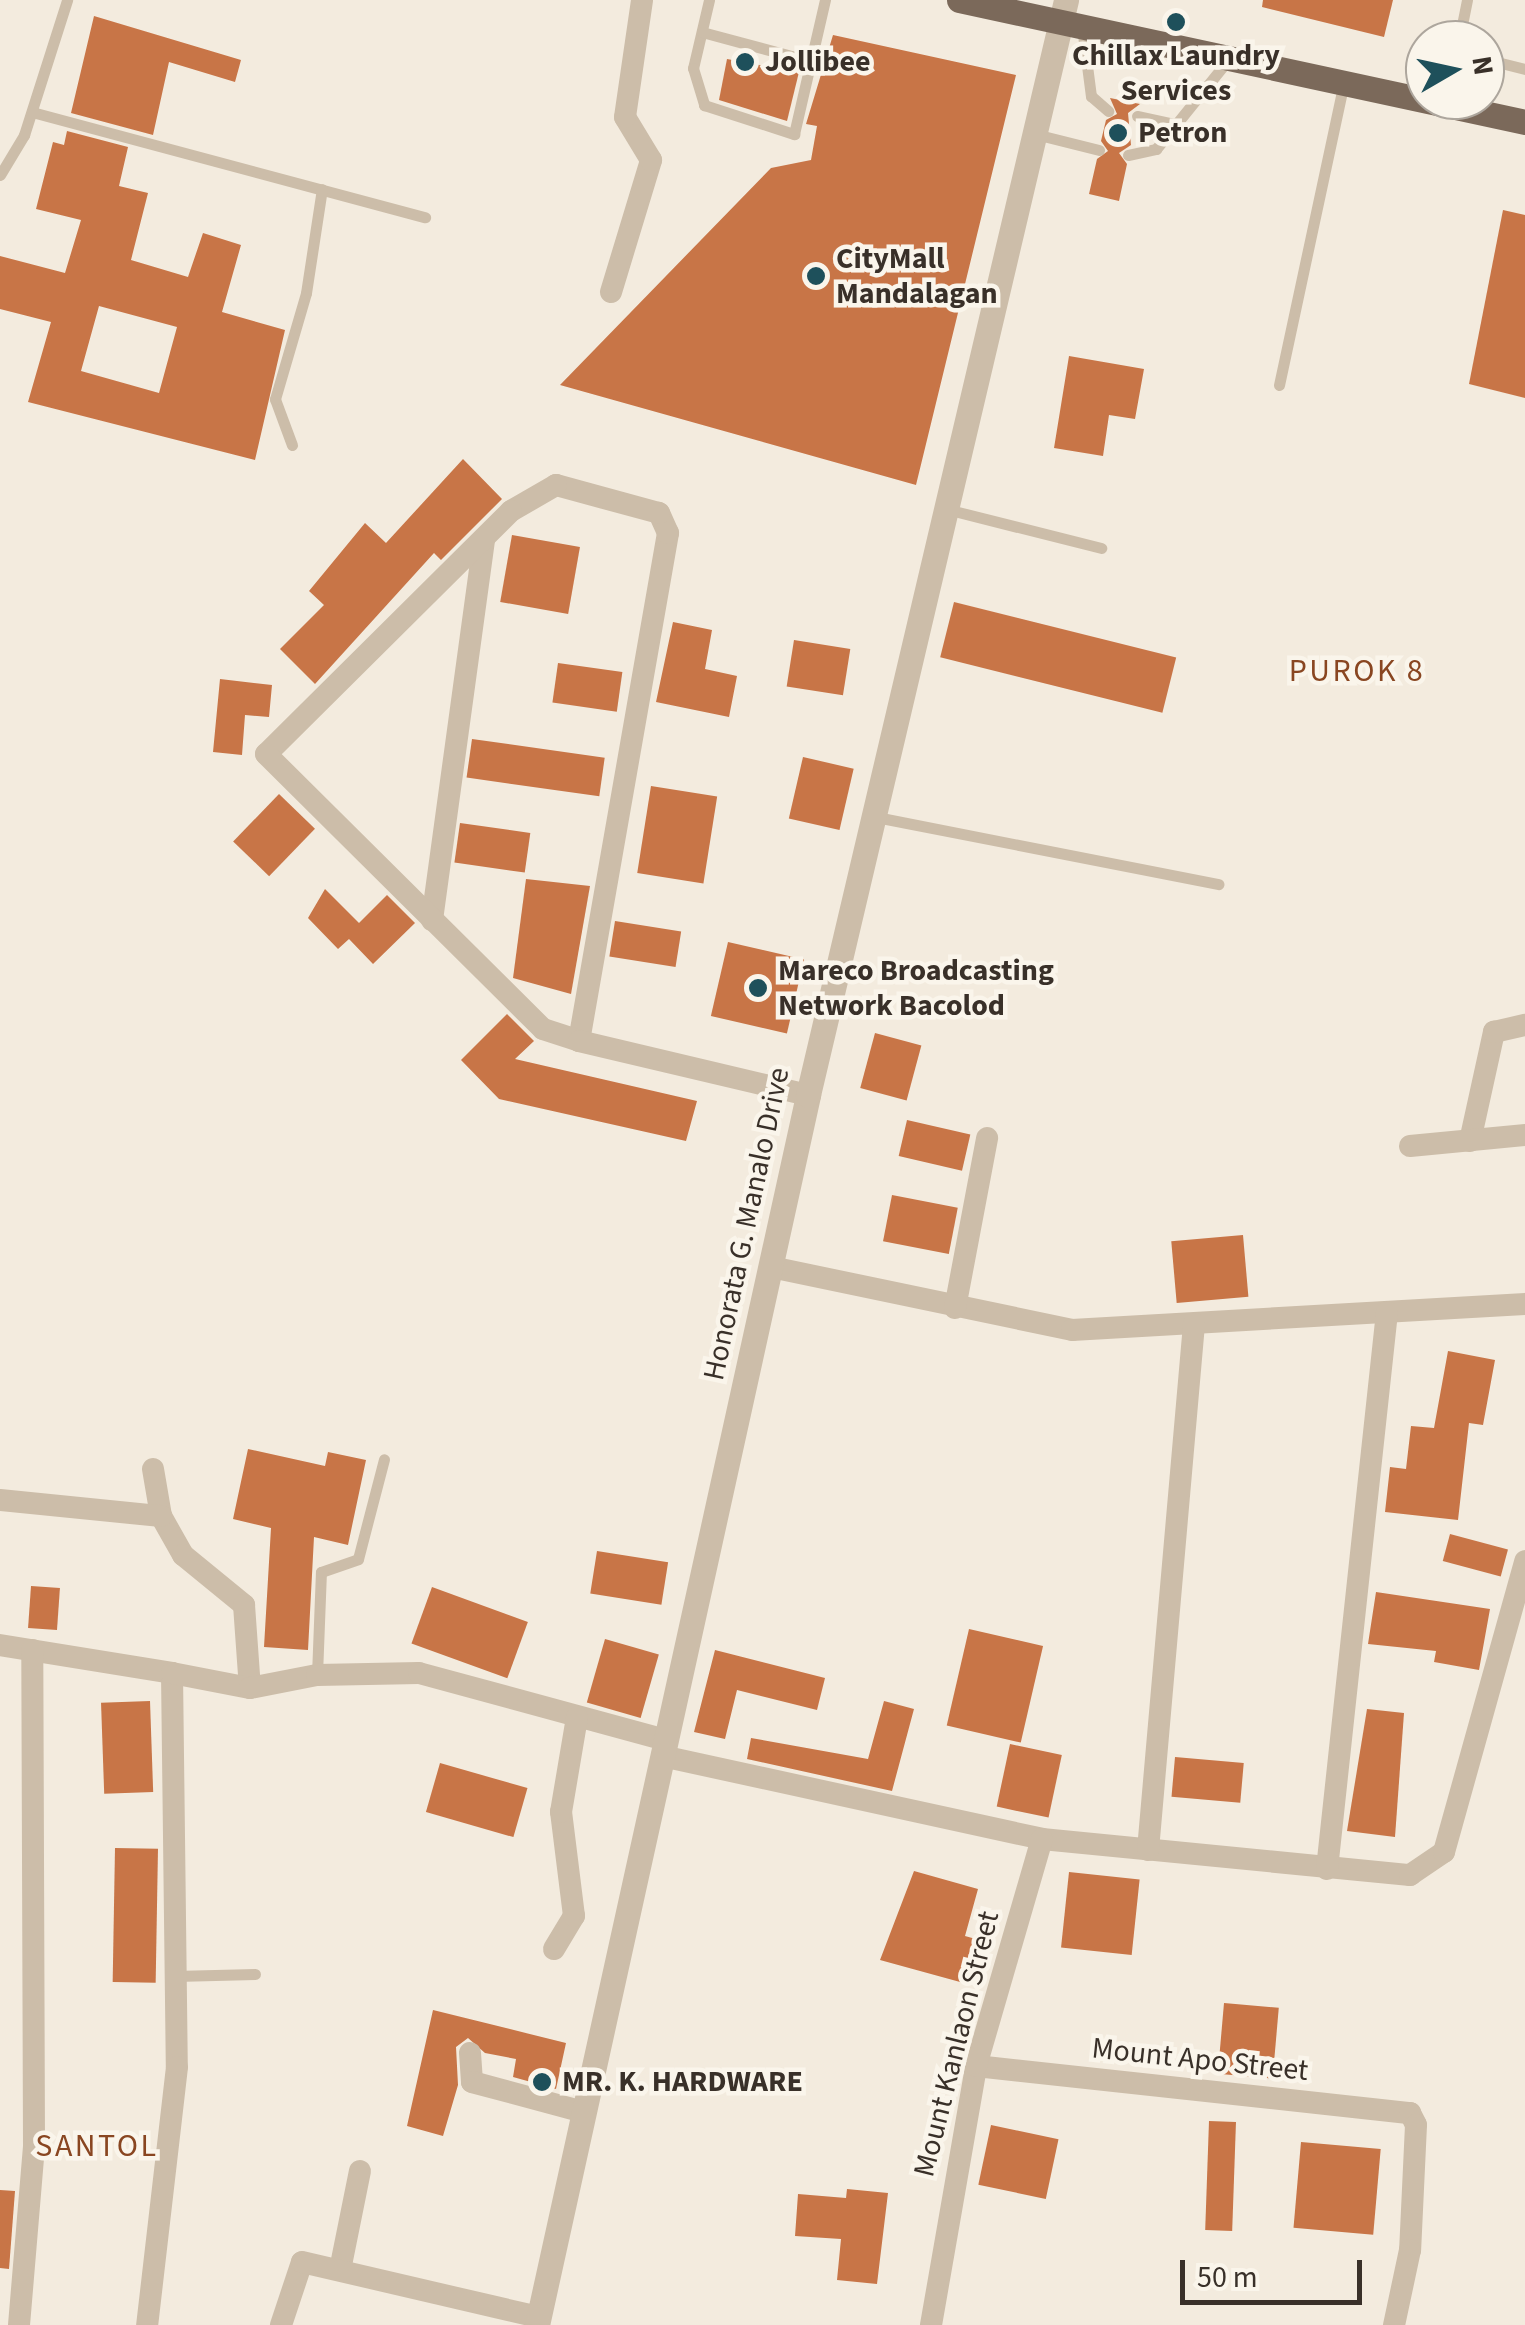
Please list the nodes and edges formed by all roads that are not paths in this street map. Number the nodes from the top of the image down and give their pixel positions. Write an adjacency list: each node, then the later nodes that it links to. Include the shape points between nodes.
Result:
1 (67, 0): 13 (lane)
2 (642, 0): 22 (street, via 625,117 651,160)
3 (710, 0): 7 (lane)
4 (825, 0): 9 (lane)
5 (958, 0): 6 (main road)
6 (1070, 17): 8 (main road); 12 (lane, via 1091,96); 16 (street, Honorata G. Manalo Drive)
7 (702, 32): 9 (lane); 9 (lane, via 694,82 711,113 797,134)
8 (1228, 60): 10 (main road); 15 (lane)
9 (810, 61)
10 (1342, 86): 11 (main road); 23 (lane)
11 (1405, 96)
12 (1108, 111)
13 (32, 112): 19 (lane); 20 (lane)
14 (1137, 116): 15 (lane)
15 (1176, 124): 18 (lane, via 1156,149)
16 (1035, 134): 17 (lane); 25 (street, Honorata G. Manalo Drive)
17 (1099, 150)
18 (1128, 155)
19 (0, 175)
20 (322, 189): 21 (lane); 24 (lane, via 306,293 275,399)
21 (425, 217)
22 (611, 292)
23 (1279, 385)
24 (292, 445)
25 (950, 510): 27 (lane); 28 (street, Honorata G. Manalo Drive)
26 (484, 540): 30 (street); 30 (street, via 266,754); 32 (street, via 527,498 556,485 659,512 668,526)
27 (1100, 548)
28 (876, 818): 29 (lane); 33 (street, Honorata G. Manalo Drive)
29 (1218, 884)
30 (432, 920): 32 (street, via 543,1029)
31 (1525, 1024): 36 (street, via 1494,1032)
32 (579, 1041): 33 (street)
33 (808, 1094): 38 (street, Honorata G. Manalo Drive)
34 (1525, 1135): 36 (street)
35 (987, 1138): 40 (street)
36 (1470, 1141): 37 (street)
37 (1410, 1146)
38 (770, 1267): 40 (street); 54 (street, Honorata G. Manalo Drive)
39 (1525, 1304): 41 (street)
40 (955, 1308): 42 (street, via 1062,1330)
41 (1388, 1312): 42 (street); 57 (street)
42 (1194, 1324): 56 (street)
43 (384, 1459): 51 (lane, via 358,1559 321,1572)
44 (153, 1469): 46 (street)
45 (0, 1500): 46 (street)
46 (161, 1516): 52 (street, via 183,1556 241,1600)
47 (1525, 1561): 57 (street, via 1444,1852 1410,1875)
48 (0, 1645): 49 (street)
49 (32, 1650): 50 (street); 68 (street, via 34,2144)
50 (172, 1673): 52 (street); 60 (street)
51 (317, 1675): 52 (street); 53 (street, via 419,1673)
52 (250, 1688)
53 (577, 1717): 54 (street); 58 (street, via 561,1812 574,1916)
54 (664, 1748): 55 (street); 63 (street, Honorata G. Manalo Drive)
55 (1042, 1839): 56 (street); 62 (street, Mount Kanlaon Street)
56 (1148, 1850): 57 (street)
57 (1327, 1869)
58 (554, 1950)
59 (255, 1974): 60 (lane)
60 (171, 1976): 69 (street, via 177,2067)
61 (470, 2053): 63 (street, via 472,2082)
62 (976, 2066): 67 (street, Mount Kanlaon Street); 71 (street, Mount Apo Street, via 1415,2118 1410,2250)
63 (584, 2112): 66 (street, Honorata G. Manalo Drive)
64 (360, 2171): 65 (street)
65 (340, 2270): 66 (street); 70 (street, via 298,2264)
66 (538, 2321)
67 (936, 2324)
68 (19, 2325)
69 (147, 2325)
70 (281, 2325)
71 (1394, 2325)

